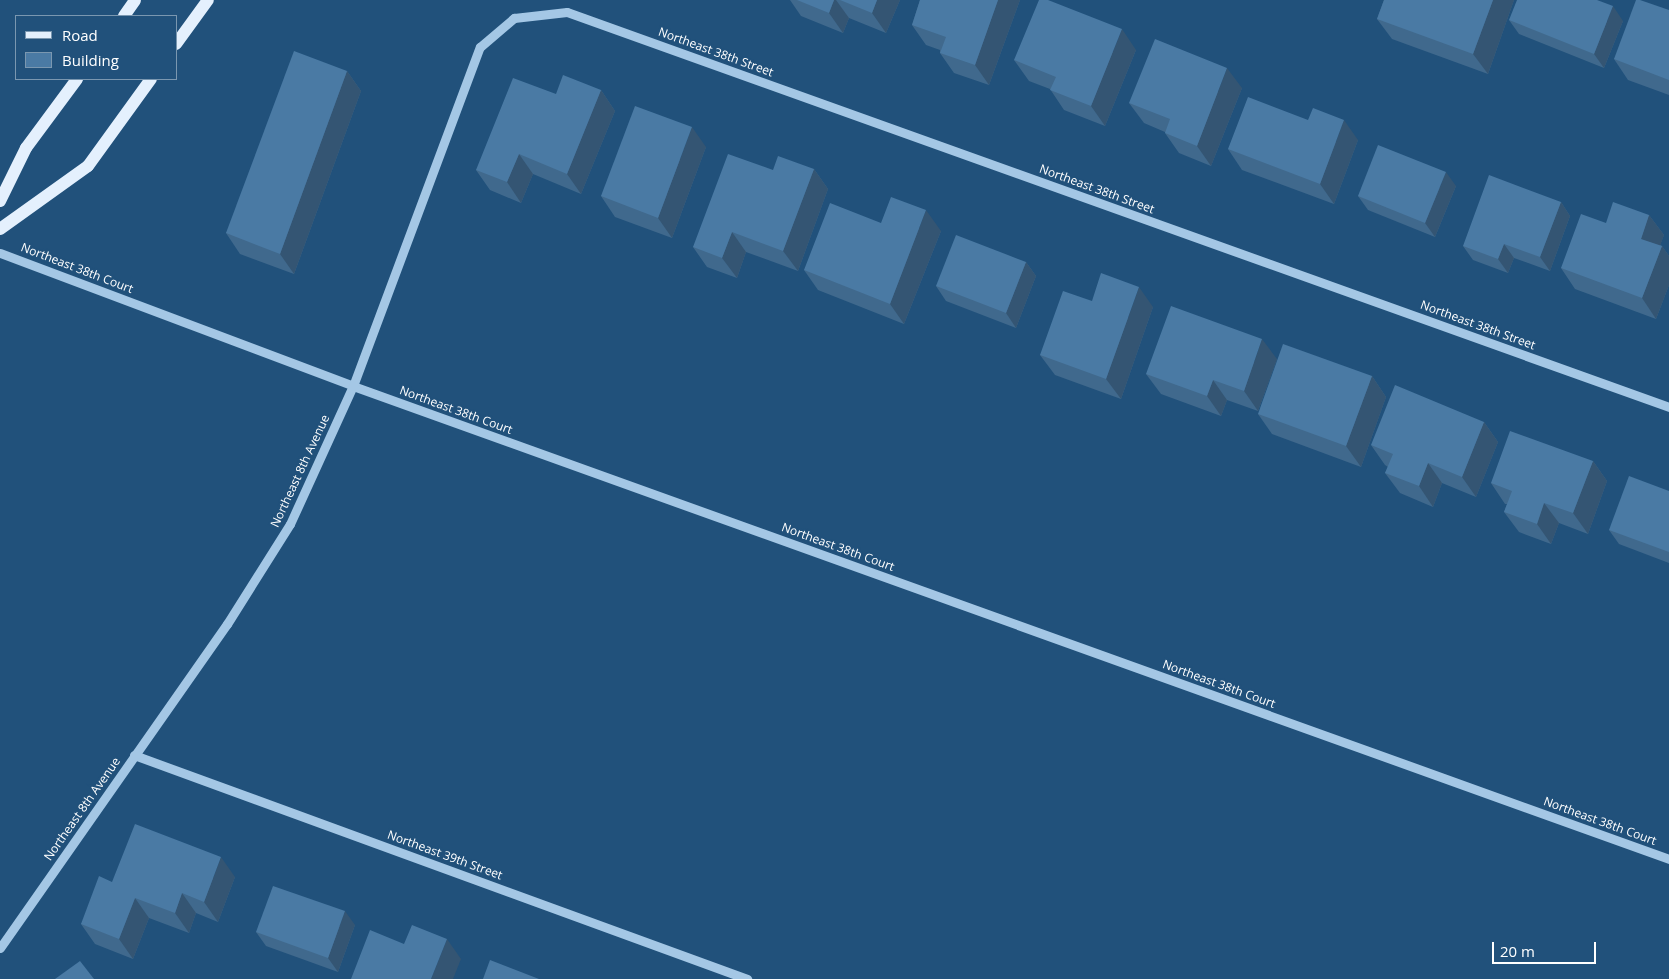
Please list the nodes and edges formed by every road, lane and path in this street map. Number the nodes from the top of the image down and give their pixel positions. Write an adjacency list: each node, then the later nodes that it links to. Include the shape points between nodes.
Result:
1 (135, 0): 3 (main road)
2 (208, 0): 5 (main road)
3 (125, 15)
4 (514, 18): 11 (street, Northeast 8th Avenue, via 480,47); 12 (street, Northeast 38th Street, via 567,12)
5 (178, 41)
6 (76, 80): 8 (main road, via 26,148)
7 (150, 80): 9 (main road, via 88,166)
8 (0, 200)
9 (0, 229)
10 (0, 253): 11 (street, Northeast 38th Court)
11 (353, 386): 13 (street, Northeast 8th Avenue, via 290,524); 14 (street, Northeast 38th Court)
12 (1669, 407)
13 (134, 755): 15 (street, Northeast 8th Avenue); 16 (street, Northeast 39th Street)
14 (1669, 859)
15 (0, 948)
16 (747, 979)

